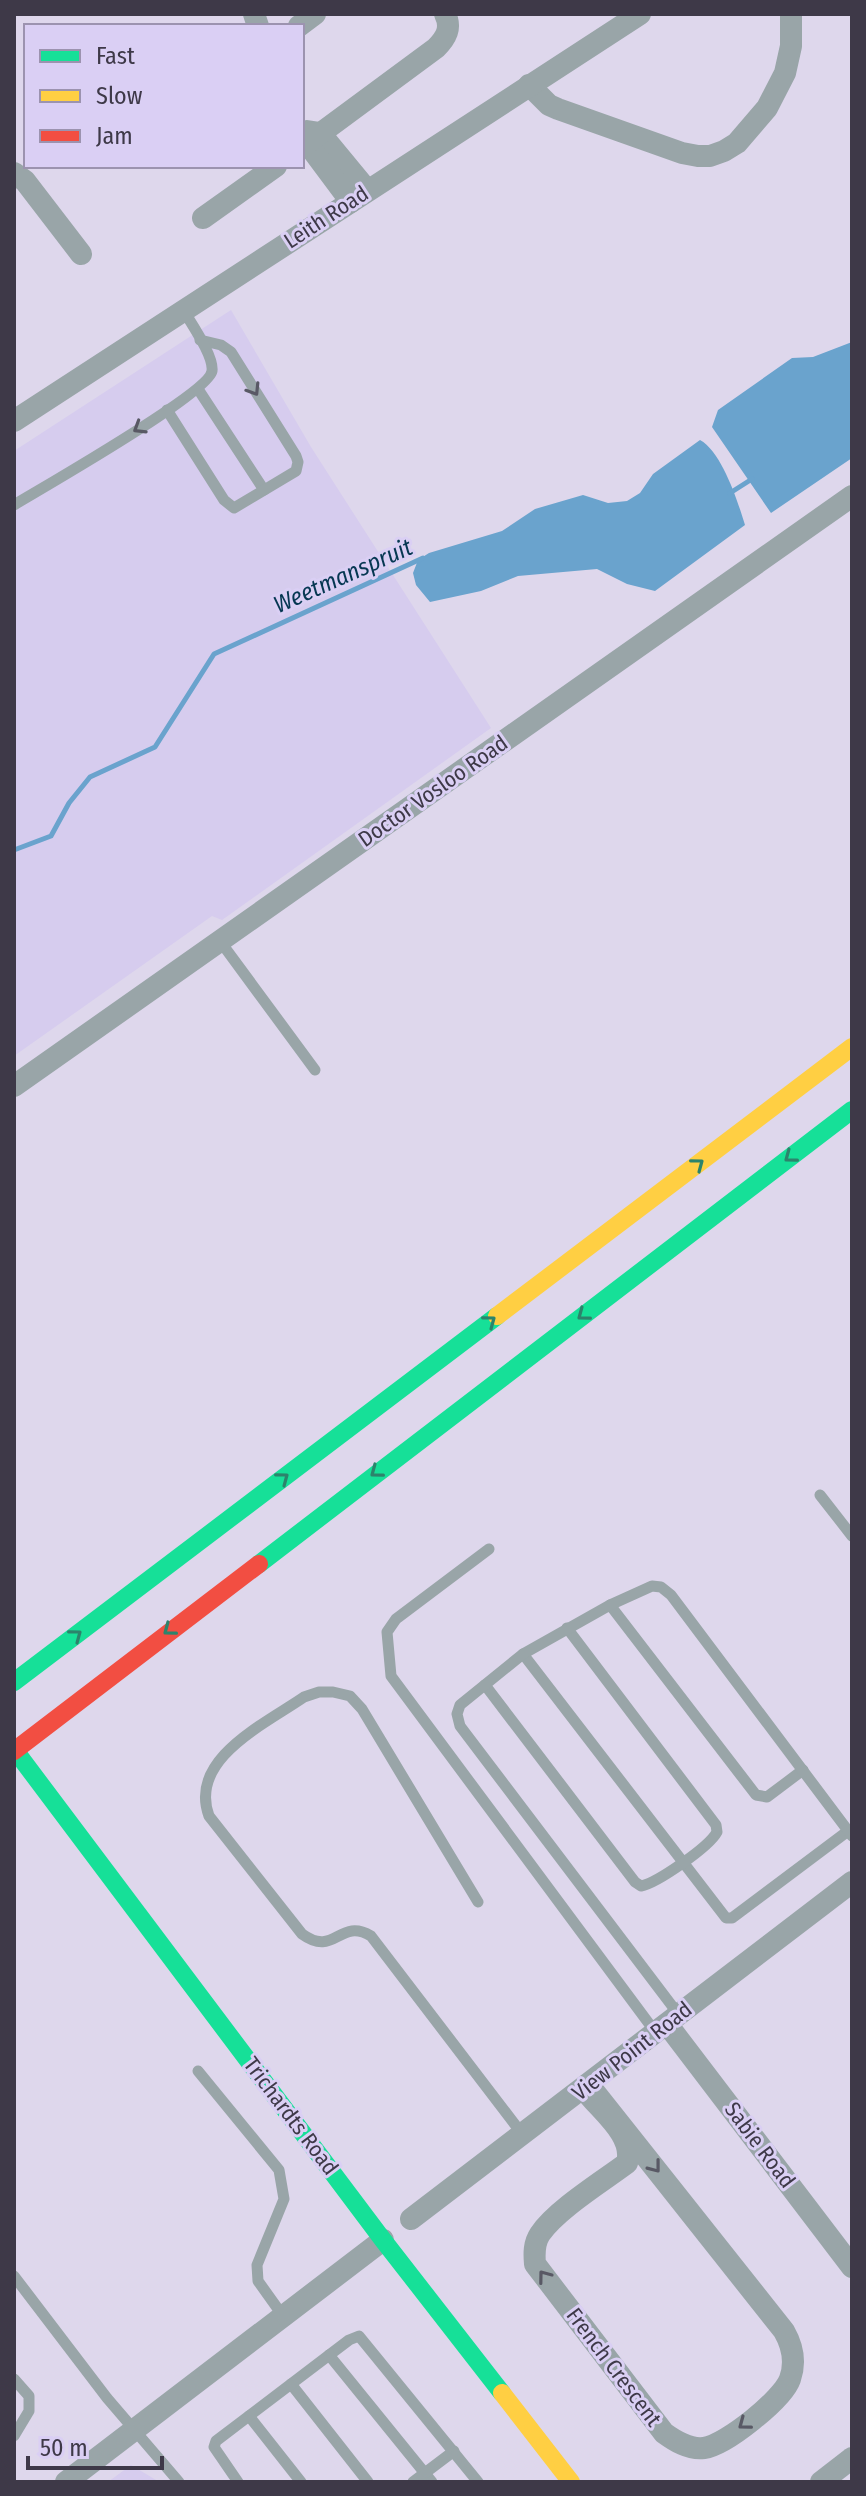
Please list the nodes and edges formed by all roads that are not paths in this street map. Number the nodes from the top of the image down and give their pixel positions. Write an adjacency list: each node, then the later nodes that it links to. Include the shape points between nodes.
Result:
1 (445, 14): 5 (street, via 448,28 436,48)
2 (640, 14): 4 (street, Leith Road)
3 (791, 14): 4 (street, via 785,73 767,108 737,143 710,156 682,153 558,109)
4 (529, 85): 8 (street, Leith Road)
5 (307, 137): 8 (street)
6 (273, 168): 9 (street)
7 (14, 173): 10 (street)
8 (359, 196): 11 (street, Leith Road)
9 (203, 218)
10 (81, 254)
11 (184, 311): 12 (lane); 15 (street, Leith Road)
12 (200, 340): 13 (lane, via 213,367); 16 (lane, one-way to 16, via 231,352 296,456 296,471)
13 (198, 389): 14 (lane); 16 (lane)
14 (167, 410): 16 (lane, via 229,505 234,508); 18 (lane, one-way to 18)
15 (14, 421)
16 (264, 490)
17 (852, 496): 19 (street, Doctor Vosloo Road)
18 (14, 505)
19 (220, 941): 21 (lane); 22 (street, Doctor Vosloo Road)
20 (852, 1047): 30 (main road, one-way to 20)
21 (315, 1070)
22 (14, 1086)
23 (852, 1110): 32 (main road, one-way to 32)
24 (820, 1495): 25 (lane)
25 (852, 1536)
26 (489, 1549): 38 (lane, via 396,1619 387,1632 391,1676)
27 (610, 1605): 28 (lane); 33 (lane, via 652,1586 671,1595); 33 (lane, via 756,1795 767,1797)
28 (567, 1628): 29 (lane); 35 (lane, via 716,1825 713,1839)
29 (523, 1654): 31 (lane); 35 (lane)
30 (14, 1682)
31 (485, 1685): 35 (lane, via 635,1882 649,1884); 38 (lane, via 460,1705 460,1726)
32 (14, 1750): 43 (main road, Trichardts Road)
33 (803, 1770): 34 (lane)
34 (850, 1834): 35 (lane, via 732,1918 720,1914)
35 (680, 1862)
36 (852, 1882): 38 (street, View Point Road)
37 (478, 1902): 41 (lane, via 375,1728 350,1696 319,1692 304,1697 227,1751 205,1786 209,1816 302,1934 313,1943 361,1930 371,1936)
38 (667, 2024): 40 (street, View Point Road); 44 (street, Sabie Road)
39 (198, 2071): 46 (lane, via 279,2170 284,2199 257,2265 258,2281)
40 (586, 2087): 40 (street, French Crescent, one-way to 40, via 784,2331 792,2348 790,2381 780,2396 739,2429 704,2448 680,2444 664,2433 535,2264 540,2233 627,2163 626,2141); 41 (street, View Point Road)
41 (523, 2135): 42 (street, View Point Road)
42 (411, 2219)
43 (383, 2240): 46 (street); 63 (main road, Trichardts Road)
44 (852, 2267)
45 (14, 2276): 51 (lane)
46 (283, 2316): 51 (street)
47 (329, 2355): 49 (lane); 53 (lane, via 359,2336); 55 (lane)
48 (14, 2379): 52 (lane, via 29,2396 29,2411)
49 (291, 2384): 50 (lane); 60 (lane)
50 (249, 2416): 58 (lane, via 214,2447); 59 (lane)
51 (135, 2430): 56 (street); 57 (lane)
52 (14, 2436)
53 (454, 2451): 55 (lane); 62 (lane)
54 (852, 2458): 64 (street)
55 (429, 2477): 61 (lane)
56 (66, 2482)
57 (179, 2482)
58 (238, 2482)
59 (301, 2482)
60 (368, 2482)
61 (413, 2482)
62 (478, 2482)
63 (571, 2482)
64 (821, 2482)

